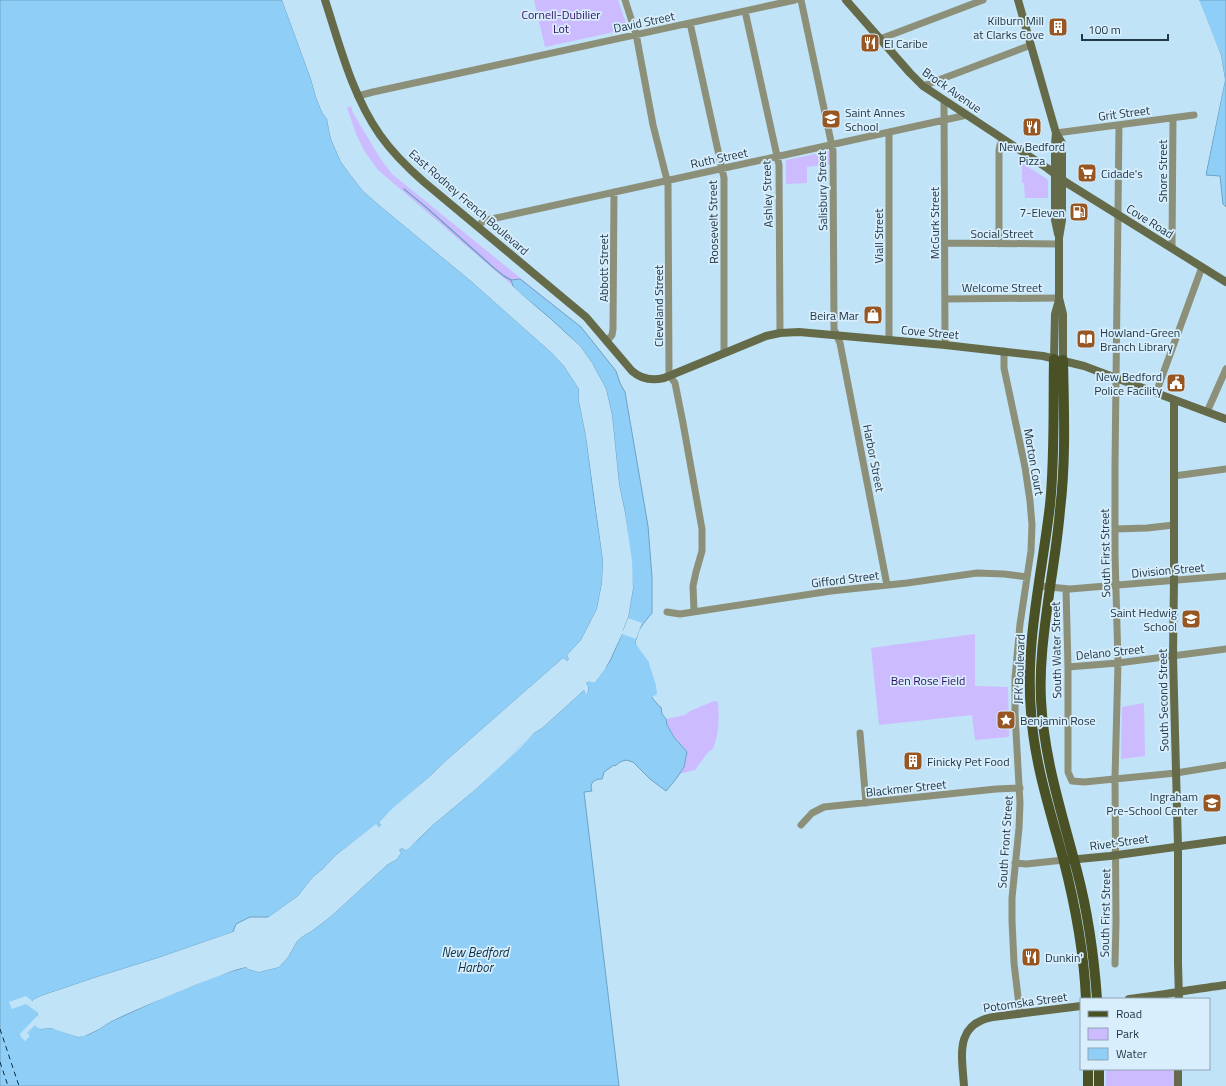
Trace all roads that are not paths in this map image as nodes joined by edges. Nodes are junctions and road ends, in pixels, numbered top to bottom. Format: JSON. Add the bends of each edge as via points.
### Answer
{"nodes":[{"id":1,"x":324,"y":0,"type":"edge"},
{"id":2,"x":626,"y":0,"type":"edge"},
{"id":3,"x":795,"y":0,"type":"edge"},
{"id":4,"x":801,"y":0,"type":"edge"},
{"id":5,"x":846,"y":0,"type":"edge"},
{"id":6,"x":983,"y":0,"type":"edge"},
{"id":7,"x":1018,"y":0,"type":"edge"},
{"id":8,"x":745,"y":11,"type":"junction"},
{"id":9,"x":690,"y":23,"type":"junction"},
{"id":10,"x":636,"y":34,"type":"junction"},
{"id":11,"x":880,"y":39,"type":"junction"},
{"id":12,"x":1030,"y":45,"type":"junction"},
{"id":13,"x":923,"y":86,"type":"junction"},
{"id":14,"x":358,"y":96,"type":"junction"},
{"id":15,"x":944,"y":100,"type":"junction"},
{"id":16,"x":967,"y":115,"type":"junction"},
{"id":17,"x":1194,"y":115,"type":"dead end"},
{"id":18,"x":1173,"y":118,"type":"junction"},
{"id":19,"x":944,"y":120,"type":"junction"},
{"id":20,"x":1119,"y":125,"type":"junction"},
{"id":21,"x":889,"y":132,"type":"junction"},
{"id":22,"x":1056,"y":133,"type":"junction"},
{"id":23,"x":1003,"y":140,"type":"junction"},
{"id":24,"x":832,"y":145,"type":"junction"},
{"id":25,"x":777,"y":157,"type":"junction"},
{"id":26,"x":722,"y":169,"type":"junction"},
{"id":27,"x":1055,"y":174,"type":"junction"},
{"id":28,"x":1062,"y":179,"type":"junction"},
{"id":29,"x":668,"y":181,"type":"junction"},
{"id":30,"x":614,"y":192,"type":"junction"},
{"id":31,"x":1117,"y":214,"type":"junction"},
{"id":32,"x":478,"y":226,"type":"junction"},
{"id":33,"x":1059,"y":241,"type":"junction"},
{"id":34,"x":945,"y":243,"type":"junction"},
{"id":35,"x":999,"y":244,"type":"junction"},
{"id":36,"x":1172,"y":248,"type":"junction"},
{"id":37,"x":1202,"y":267,"type":"junction"},
{"id":38,"x":1226,"y":282,"type":"edge"},
{"id":39,"x":1059,"y":298,"type":"junction"},
{"id":40,"x":945,"y":299,"type":"junction"},
{"id":41,"x":780,"y":333,"type":"junction"},
{"id":42,"x":837,"y":336,"type":"junction"},
{"id":43,"x":890,"y":340,"type":"junction"},
{"id":44,"x":607,"y":341,"type":"junction"},
{"id":45,"x":945,"y":345,"type":"junction"},
{"id":46,"x":1004,"y":351,"type":"junction"},
{"id":47,"x":724,"y":353,"type":"junction"},
{"id":48,"x":1059,"y":360,"type":"junction"},
{"id":49,"x":1226,"y":369,"type":"edge"},
{"id":50,"x":632,"y":371,"type":"joint"},
{"id":51,"x":670,"y":376,"type":"junction"},
{"id":52,"x":1116,"y":378,"type":"junction"},
{"id":53,"x":1156,"y":393,"type":"junction"},
{"id":54,"x":1174,"y":400,"type":"junction"},
{"id":55,"x":1207,"y":412,"type":"junction"},
{"id":56,"x":1226,"y":419,"type":"edge"},
{"id":57,"x":1226,"y":469,"type":"edge"},
{"id":58,"x":1174,"y":476,"type":"junction"},
{"id":59,"x":1174,"y":525,"type":"junction"},
{"id":60,"x":1115,"y":528,"type":"junction"},
{"id":61,"x":1226,"y":576,"type":"edge"},
{"id":62,"x":1027,"y":577,"type":"junction"},
{"id":63,"x":1174,"y":581,"type":"junction"},
{"id":64,"x":887,"y":585,"type":"junction"},
{"id":65,"x":1039,"y":586,"type":"junction"},
{"id":66,"x":1116,"y":586,"type":"junction"},
{"id":67,"x":1050,"y":587,"type":"junction"},
{"id":68,"x":1066,"y":589,"type":"junction"},
{"id":69,"x":667,"y":612,"type":"dead end"},
{"id":70,"x":694,"y":612,"type":"junction"},
{"id":71,"x":1226,"y":649,"type":"edge"},
{"id":72,"x":1173,"y":656,"type":"junction"},
{"id":73,"x":1118,"y":663,"type":"junction"},
{"id":74,"x":1068,"y":668,"type":"junction"},
{"id":75,"x":860,"y":733,"type":"dead end"},
{"id":76,"x":1226,"y":765,"type":"edge"},
{"id":77,"x":1176,"y":773,"type":"junction"},
{"id":78,"x":1115,"y":778,"type":"junction"},
{"id":79,"x":1020,"y":788,"type":"junction"},
{"id":80,"x":866,"y":803,"type":"junction"},
{"id":81,"x":801,"y":825,"type":"dead end"},
{"id":82,"x":1226,"y":840,"type":"edge"},
{"id":83,"x":1178,"y":846,"type":"junction"},
{"id":84,"x":1116,"y":855,"type":"junction"},
{"id":85,"x":1064,"y":860,"type":"junction"},
{"id":86,"x":1074,"y":860,"type":"junction"},
{"id":87,"x":1015,"y":863,"type":"junction"},
{"id":88,"x":1115,"y":964,"type":"dead end"},
{"id":89,"x":1226,"y":985,"type":"edge"},
{"id":90,"x":1179,"y":996,"type":"edge"},
{"id":91,"x":1086,"y":998,"type":"edge"},
{"id":92,"x":1097,"y":998,"type":"edge"},
{"id":93,"x":1146,"y":998,"type":"edge"},
{"id":94,"x":1080,"y":1006,"type":"edge"},
{"id":95,"x":1020,"y":1014,"type":"junction"},
{"id":96,"x":1088,"y":1070,"type":"edge"},
{"id":97,"x":1100,"y":1070,"type":"edge"},
{"id":98,"x":1178,"y":1070,"type":"edge"},
{"id":99,"x":962,"y":1086,"type":"edge"},
{"id":100,"x":1088,"y":1086,"type":"edge"},
{"id":101,"x":1099,"y":1086,"type":"edge"},
{"id":102,"x":1178,"y":1086,"type":"edge"}],
"edges":[{"from":1,"to":14,"type":"main road","name":"East Rodney French Boulevard"},
{"from":2,"to":10,"type":"street","name":"Cleveland Street"},
{"from":3,"to":8,"type":"street","name":"David Street"},
{"from":4,"to":24,"type":"street","name":"Salisbury Street"},
{"from":5,"to":11,"type":"main road","name":"Brock Avenue"},
{"from":6,"to":11,"type":"street"},
{"from":7,"to":12,"type":"main road"},
{"from":8,"to":9,"type":"street","name":"David Street"},
{"from":8,"to":25,"type":"street","name":"Ashley Street"},
{"from":9,"to":10,"type":"street","name":"David Street"},
{"from":9,"to":26,"type":"street","name":"Roosevelt Street"},
{"from":10,"to":14,"type":"street","name":"David Street"},
{"from":10,"to":29,"type":"street","name":"Cleveland Street"},
{"from":11,"to":13,"type":"main road","name":"Brock Avenue"},
{"from":12,"to":13,"type":"street"},
{"from":12,"to":22,"type":"main road"},
{"from":13,"to":15,"type":"main road","name":"Brock Avenue"},
{"from":14,"to":32,"type":"main road","name":"East Rodney French Boulevard","via":[[380,135],[401,160]]},
{"from":15,"to":16,"type":"main road","name":"Brock Avenue"},
{"from":15,"to":19,"type":"street","name":"McGurk Street"},
{"from":16,"to":19,"type":"street","name":"Ruth Street"},
{"from":16,"to":23,"type":"main road","name":"Brock Avenue"},
{"from":17,"to":18,"type":"street","name":"Grit Street"},
{"from":18,"to":20,"type":"street","name":"Grit Street"},
{"from":18,"to":36,"type":"street","name":"Shore Street"},
{"from":19,"to":21,"type":"street","name":"Ruth Street"},
{"from":19,"to":34,"type":"street","name":"McGurk Street"},
{"from":20,"to":22,"type":"street","name":"Grit Street"},
{"from":20,"to":31,"type":"street","name":"South First Street"},
{"from":21,"to":24,"type":"street","name":"Ruth Street"},
{"from":21,"to":43,"type":"street","name":"Viall Street"},
{"from":22,"to":27,"type":"main road"},
{"from":22,"to":28,"type":"main road","via":[[1062,143]]},
{"from":23,"to":27,"type":"main road","name":"Brock Avenue"},
{"from":23,"to":35,"type":"street","via":[[999,150]]},
{"from":24,"to":25,"type":"street","name":"Ruth Street"},
{"from":24,"to":42,"type":"street","name":"Salisbury Street","via":[[834,329]]},
{"from":25,"to":26,"type":"street","name":"Ruth Street"},
{"from":25,"to":41,"type":"street","name":"Ashley Street"},
{"from":26,"to":29,"type":"street","name":"Ruth Street"},
{"from":26,"to":47,"type":"street","name":"Roosevelt Street"},
{"from":27,"to":28,"type":"main road","name":"Brock Avenue"},
{"from":27,"to":33,"type":"main road","via":[[1055,220]]},
{"from":28,"to":31,"type":"main road","name":"Cove Road"},
{"from":28,"to":33,"type":"main road"},
{"from":29,"to":30,"type":"street","name":"Ruth Street"},
{"from":29,"to":51,"type":"street","name":"Cleveland Street"},
{"from":30,"to":32,"type":"street","name":"Ruth Street","via":[[487,220]]},
{"from":30,"to":44,"type":"street","name":"Abbott Street","via":[[613,329]]},
{"from":31,"to":36,"type":"main road","name":"Cove Road"},
{"from":31,"to":52,"type":"street","name":"South First Street"},
{"from":32,"to":44,"type":"main road","name":"East Rodney French Boulevard","via":[[586,317]]},
{"from":33,"to":35,"type":"street","name":"Social Street"},
{"from":33,"to":39,"type":"main road"},
{"from":34,"to":35,"type":"street","name":"Social Street"},
{"from":34,"to":40,"type":"street","name":"McGurk Street"},
{"from":36,"to":37,"type":"main road","name":"Cove Road"},
{"from":37,"to":38,"type":"main road","name":"Cove Road"},
{"from":37,"to":53,"type":"street"},
{"from":39,"to":40,"type":"street","name":"Welcome Street"},
{"from":39,"to":48,"type":"main road","via":[[1055,314]]},
{"from":40,"to":45,"type":"street","name":"McGurk Street"},
{"from":41,"to":42,"type":"main road","name":"Cove Street"},
{"from":41,"to":47,"type":"main road","name":"Cove Street","via":[[762,337]]},
{"from":42,"to":43,"type":"main road","name":"Cove Street"},
{"from":42,"to":64,"type":"street","name":"Harbor Street"},
{"from":43,"to":45,"type":"main road","name":"Cove Street"},
{"from":44,"to":50,"type":"main road","name":"East Rodney French Boulevard"},
{"from":45,"to":46,"type":"main road","name":"Cove Street"},
{"from":46,"to":48,"type":"main road","name":"Cove Street"},
{"from":46,"to":62,"type":"street","name":"Morton Court","via":[[1004,368],[1030,501],[1031,538]]},
{"from":47,"to":51,"type":"main road","name":"Cove Street"},
{"from":48,"to":52,"type":"main road","name":"Cove Street"},
{"from":48,"to":65,"type":"main road","name":"JFK Boulevard","via":[[1052,483]]},
{"from":48,"to":67,"type":"main road","name":"JFK Boulevard","via":[[1063,480]]},
{"from":49,"to":55,"type":"street"},
{"from":50,"to":51,"type":"main road","name":"Cove Street","via":[[648,379]]},
{"from":51,"to":70,"type":"street","name":"Cleveland Street","via":[[675,383],[702,529],[702,551],[693,586]]},
{"from":52,"to":53,"type":"main road","name":"Cove Street"},
{"from":52,"to":60,"type":"street","name":"South First Street"},
{"from":53,"to":54,"type":"main road","name":"Cove Street"},
{"from":54,"to":55,"type":"main road","name":"Cove Street"},
{"from":54,"to":58,"type":"main road","name":"South Second Street"},
{"from":55,"to":56,"type":"main road","name":"Cove Street"},
{"from":57,"to":58,"type":"street"},
{"from":58,"to":59,"type":"main road","name":"South Second Street"},
{"from":59,"to":60,"type":"street"},
{"from":59,"to":63,"type":"main road","name":"South Second Street"},
{"from":60,"to":66,"type":"street","name":"South First Street"},
{"from":61,"to":63,"type":"street","name":"Division Street"},
{"from":62,"to":64,"type":"street","name":"Gifford Street","via":[[977,573]]},
{"from":62,"to":79,"type":"street","name":"South Front Street","via":[[1018,635],[1015,678]]},
{"from":63,"to":66,"type":"street","name":"Division Street"},
{"from":63,"to":72,"type":"main road","name":"South Second Street"},
{"from":64,"to":70,"type":"street","name":"Gifford Street"},
{"from":65,"to":67,"type":"street","name":"Division Street"},
{"from":65,"to":85,"type":"main road","name":"JFK Boulevard","via":[[1030,655],[1031,713],[1041,776]]},
{"from":66,"to":68,"type":"street","name":"Division Street"},
{"from":66,"to":73,"type":"street","name":"South First Street"},
{"from":67,"to":68,"type":"street","name":"Division Street"},
{"from":67,"to":86,"type":"main road","name":"JFK Boulevard","via":[[1041,656],[1042,712],[1050,771]]},
{"from":68,"to":74,"type":"street","name":"South Water Street"},
{"from":69,"to":70,"type":"street","name":"Gifford Street"},
{"from":71,"to":72,"type":"street","name":"Delano Street"},
{"from":72,"to":73,"type":"street","name":"Delano Street"},
{"from":72,"to":77,"type":"main road","name":"South Second Street"},
{"from":73,"to":74,"type":"street","name":"Delano Street"},
{"from":73,"to":78,"type":"street","name":"South First Street"},
{"from":74,"to":78,"type":"street","name":"South Water Street","via":[[1068,772],[1072,781]]},
{"from":75,"to":80,"type":"street"},
{"from":76,"to":77,"type":"street"},
{"from":77,"to":78,"type":"street"},
{"from":77,"to":83,"type":"main road","name":"South Second Street"},
{"from":78,"to":84,"type":"street","name":"South First Street"},
{"from":79,"to":80,"type":"street","name":"Blackmer Street"},
{"from":79,"to":87,"type":"street","name":"South Front Street"},
{"from":80,"to":81,"type":"street","name":"Blackmer Street","via":[[824,807],[812,813]]},
{"from":82,"to":83,"type":"main road","name":"Rivet Street"},
{"from":83,"to":84,"type":"main road","name":"Rivet Street"},
{"from":83,"to":90,"type":"main road","name":"South Second Street"},
{"from":84,"to":86,"type":"main road","name":"Rivet Street"},
{"from":84,"to":88,"type":"street","name":"South First Street"},
{"from":85,"to":86,"type":"main road","name":"Rivet Street"},
{"from":85,"to":87,"type":"street","name":"Rivet Street"},
{"from":85,"to":91,"type":"main road","name":"JFK Boulevard","via":[[1080,942]]},
{"from":86,"to":92,"type":"main road","name":"JFK Boulevard","via":[[1092,949]]},
{"from":87,"to":95,"type":"street","name":"South Front Street","via":[[1012,937]]},
{"from":89,"to":90,"type":"main road"},
{"from":90,"to":93,"type":"main road"},
{"from":94,"to":95,"type":"main road","name":"Potomska Street"},
{"from":95,"to":99,"type":"main road","name":"Potomska Street","via":[[988,1018],[973,1025],[967,1032],[962,1044]]},
{"from":96,"to":100,"type":"main road"},
{"from":97,"to":101,"type":"main road"},
{"from":98,"to":102,"type":"main road"}]}
